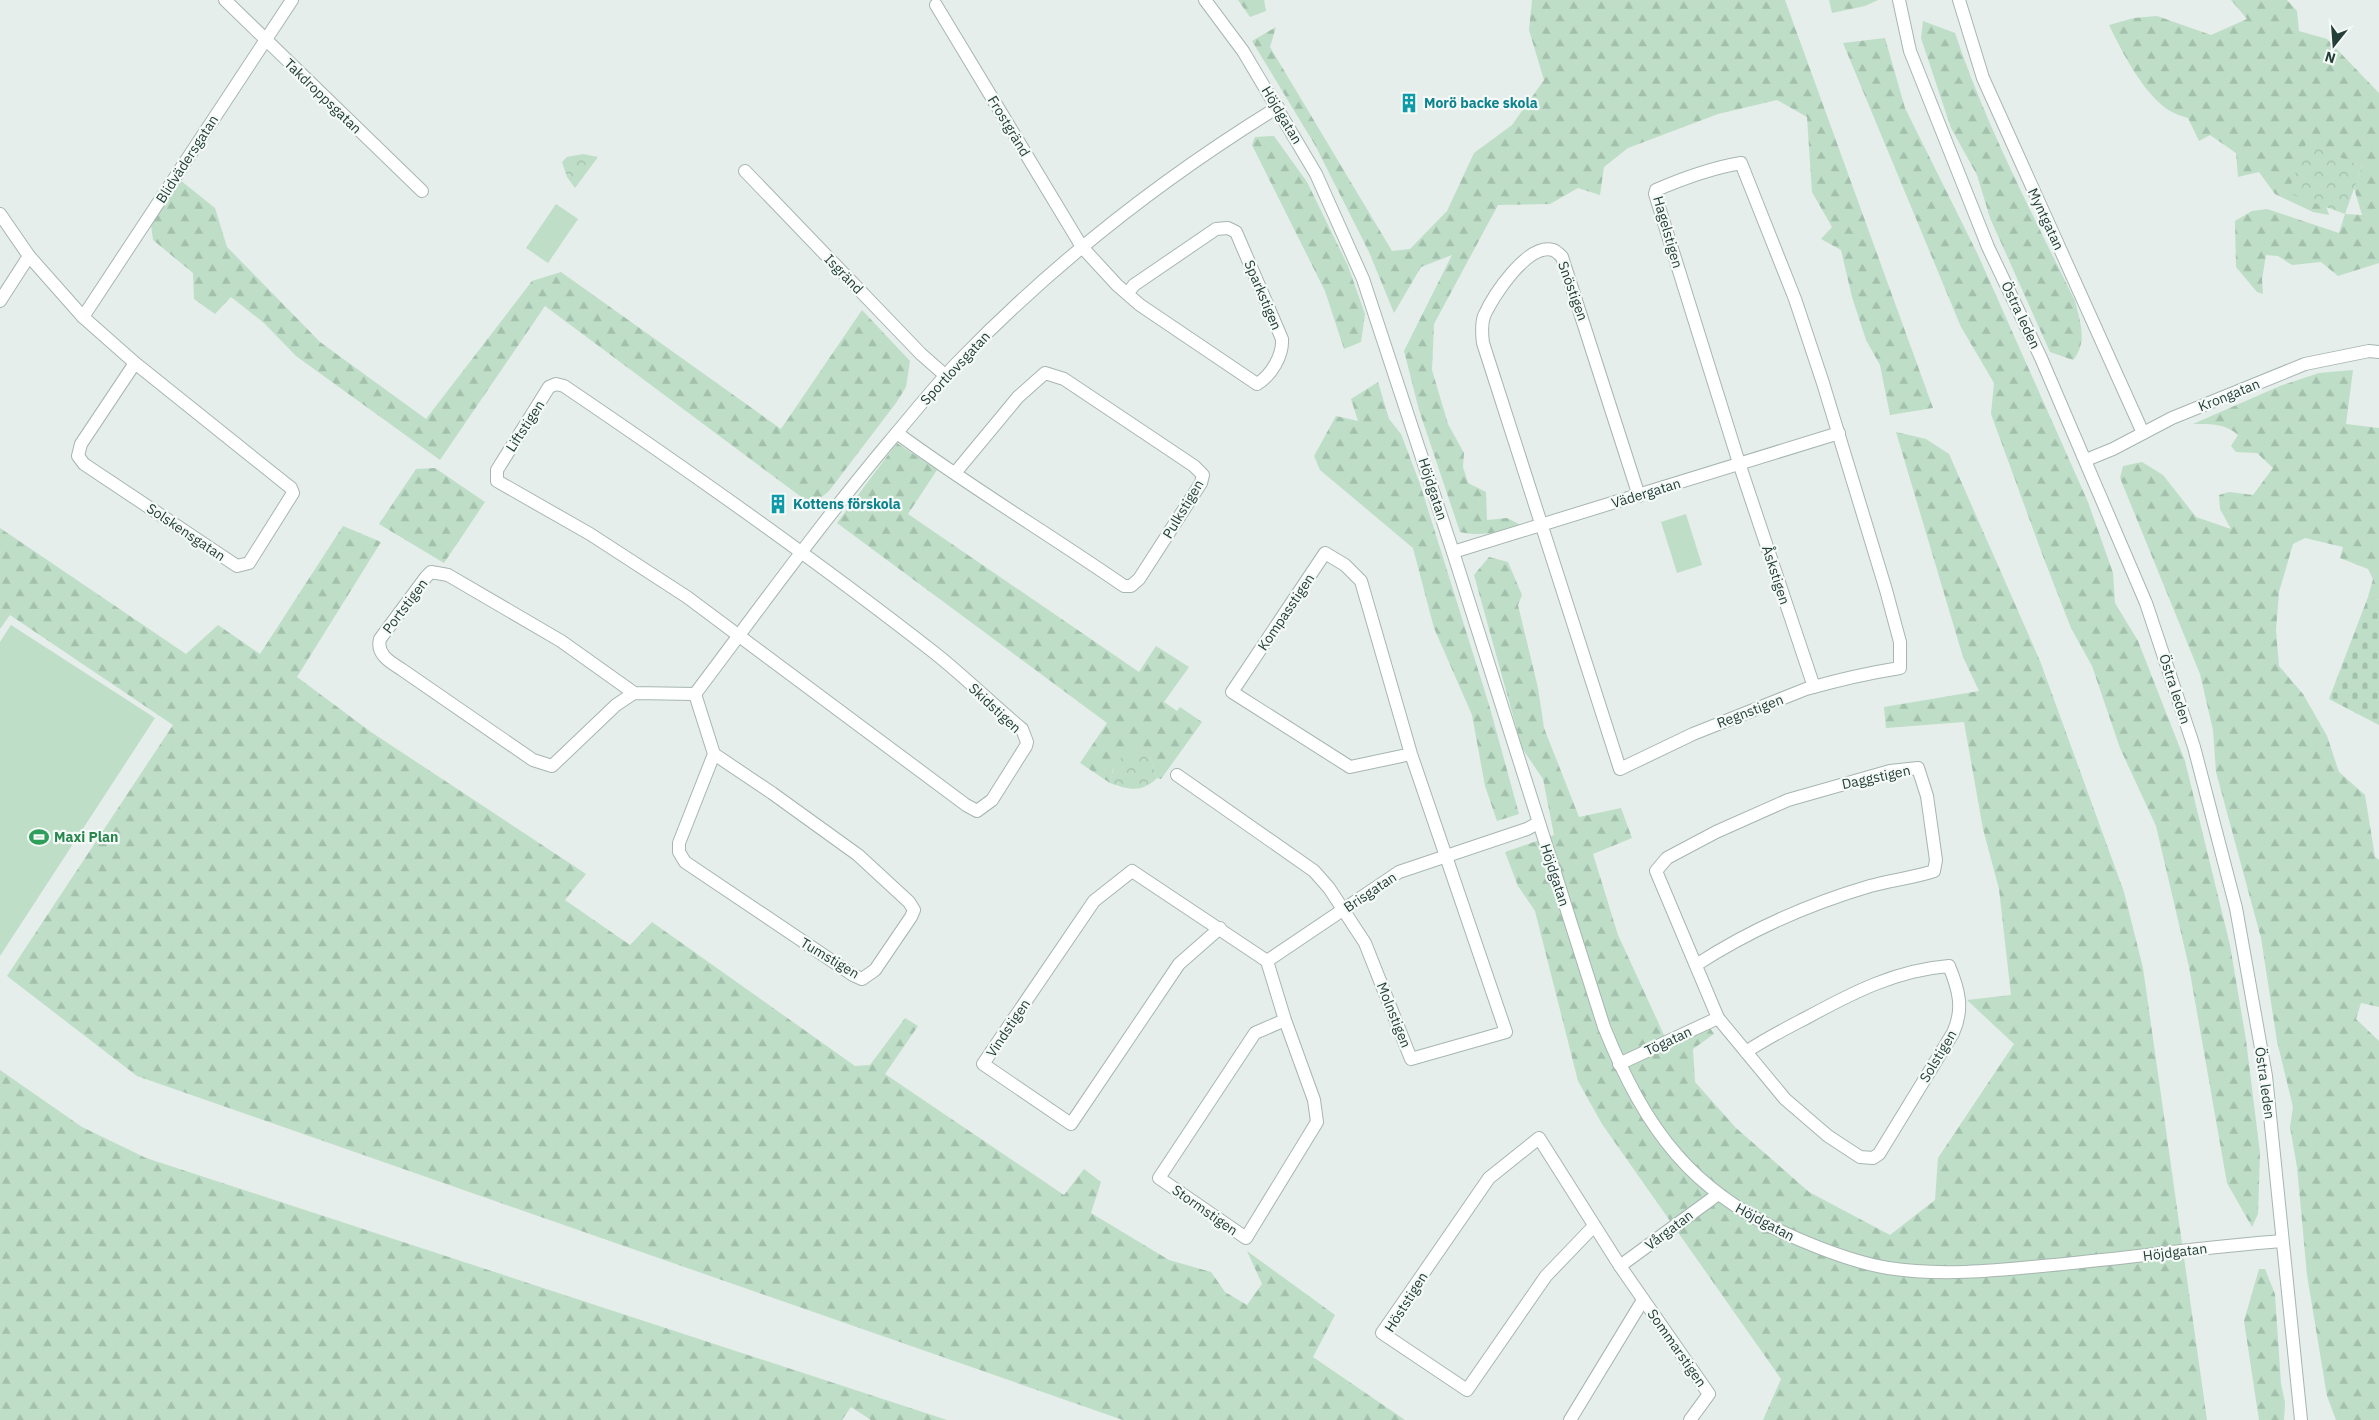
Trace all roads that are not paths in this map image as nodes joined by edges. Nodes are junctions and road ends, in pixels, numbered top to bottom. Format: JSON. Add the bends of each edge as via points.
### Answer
{"nodes":[{"id":1,"x":225,"y":0,"type":"edge"},
{"id":2,"x":292,"y":0,"type":"edge"},
{"id":3,"x":1205,"y":0,"type":"edge"},
{"id":4,"x":1899,"y":0,"type":"edge"},
{"id":5,"x":1959,"y":0,"type":"edge"},
{"id":6,"x":936,"y":5,"type":"dead end"},
{"id":7,"x":265,"y":39,"type":"junction"},
{"id":8,"x":1278,"y":108,"type":"junction"},
{"id":9,"x":745,"y":171,"type":"dead end"},
{"id":10,"x":422,"y":191,"type":"dead end"},
{"id":11,"x":0,"y":214,"type":"edge"},
{"id":12,"x":1082,"y":247,"type":"junction"},
{"id":13,"x":29,"y":256,"type":"junction"},
{"id":14,"x":1127,"y":294,"type":"junction"},
{"id":15,"x":0,"y":301,"type":"edge"},
{"id":16,"x":83,"y":317,"type":"junction"},
{"id":17,"x":2379,"y":352,"type":"edge"},
{"id":18,"x":135,"y":364,"type":"junction"},
{"id":19,"x":946,"y":376,"type":"junction"},
{"id":20,"x":896,"y":433,"type":"junction"},
{"id":21,"x":1839,"y":433,"type":"junction"},
{"id":22,"x":2143,"y":433,"type":"junction"},
{"id":23,"x":2086,"y":460,"type":"junction"},
{"id":24,"x":1739,"y":463,"type":"junction"},
{"id":25,"x":955,"y":474,"type":"junction"},
{"id":26,"x":1639,"y":496,"type":"junction"},
{"id":27,"x":1541,"y":524,"type":"junction"},
{"id":28,"x":801,"y":552,"type":"junction"},
{"id":29,"x":1453,"y":552,"type":"junction"},
{"id":30,"x":738,"y":636,"type":"junction"},
{"id":31,"x":1814,"y":687,"type":"junction"},
{"id":32,"x":634,"y":693,"type":"junction"},
{"id":33,"x":695,"y":694,"type":"junction"},
{"id":34,"x":714,"y":754,"type":"junction"},
{"id":35,"x":1411,"y":754,"type":"junction"},
{"id":36,"x":1177,"y":776,"type":"dead end"},
{"id":37,"x":1538,"y":823,"type":"junction"},
{"id":38,"x":1447,"y":856,"type":"junction"},
{"id":39,"x":1343,"y":910,"type":"junction"},
{"id":40,"x":1220,"y":928,"type":"junction"},
{"id":41,"x":1267,"y":961,"type":"junction"},
{"id":42,"x":1696,"y":965,"type":"junction"},
{"id":43,"x":1718,"y":1018,"type":"junction"},
{"id":44,"x":1285,"y":1020,"type":"junction"},
{"id":45,"x":1746,"y":1052,"type":"junction"},
{"id":46,"x":1619,"y":1064,"type":"junction"},
{"id":47,"x":1717,"y":1194,"type":"junction"},
{"id":48,"x":1594,"y":1226,"type":"junction"},
{"id":49,"x":2282,"y":1241,"type":"junction"},
{"id":50,"x":1620,"y":1266,"type":"junction"},
{"id":51,"x":1643,"y":1300,"type":"junction"},
{"id":52,"x":1570,"y":1420,"type":"edge"},
{"id":53,"x":1690,"y":1420,"type":"edge"},
{"id":54,"x":2301,"y":1420,"type":"edge"}],
"edges":[{"from":1,"to":7,"type":"street","name":"Takdroppsgatan"},
{"from":2,"to":7,"type":"street","name":"Blidvädersgatan"},
{"from":3,"to":8,"type":"street","name":"Höjdgatan","via":[[1243,51]]},
{"from":4,"to":23,"type":"street","name":"Östra leden","via":[[1910,52],[1988,247]]},
{"from":5,"to":22,"type":"street","name":"Myntgatan","via":[[1982,78]]},
{"from":6,"to":12,"type":"street","name":"Frostgränd"},
{"from":7,"to":10,"type":"street","name":"Takdroppsgatan"},
{"from":7,"to":16,"type":"street","name":"Blidvädersgatan"},
{"from":8,"to":12,"type":"street","name":"Sportlovsgatan","via":[[1175,174]]},
{"from":8,"to":29,"type":"street","name":"Höjdgatan","via":[[1316,174],[1363,279]]},
{"from":9,"to":19,"type":"street","name":"Isgränd"},
{"from":11,"to":13,"type":"street","name":"Solskensgatan"},
{"from":12,"to":14,"type":"street","name":"Sparkstigen"},
{"from":12,"to":19,"type":"street","name":"Sportlovsgatan","via":[[1028,294]]},
{"from":13,"to":15,"type":"street"},
{"from":13,"to":16,"type":"street","name":"Solskensgatan"},
{"from":14,"to":14,"type":"street","name":"Sparkstigen","via":[[1258,384],[1266,379],[1283,350],[1282,339],[1236,232],[1228,228],[1216,229],[1134,285]]},
{"from":16,"to":18,"type":"street","name":"Solskensgatan"},
{"from":17,"to":22,"type":"street","name":"Krongatan","via":[[2369,351],[2305,364]]},
{"from":18,"to":18,"type":"street","name":"Solskensgatan","via":[[81,444],[78,456],[84,464],[237,566],[250,563],[294,493]]},
{"from":19,"to":20,"type":"street","name":"Sportlovsgatan"},
{"from":20,"to":25,"type":"street","name":"Pulkstigen"},
{"from":20,"to":28,"type":"street","name":"Sportlovsgatan"},
{"from":21,"to":24,"type":"street","name":"Vädergatan"},
{"from":21,"to":24,"type":"street","name":"Hagelstigen","via":[[1795,299],[1744,169],[1741,163],[1715,168],[1656,190],[1655,194]]},
{"from":21,"to":31,"type":"street","name":"Regnstigen","via":[[1896,624],[1900,668],[1847,677]]},
{"from":22,"to":23,"type":"street","name":"Krongatan"},
{"from":23,"to":49,"type":"street","name":"Östra leden","via":[[2146,603],[2194,747],[2236,908],[2266,1076]]},
{"from":24,"to":26,"type":"street","name":"Vädergatan"},
{"from":24,"to":31,"type":"street","name":"Åskstigen"},
{"from":25,"to":25,"type":"street","name":"Pulkstigen","via":[[1124,586],[1132,586],[1139,579],[1203,475],[1064,379],[1045,373],[1018,397]]},
{"from":26,"to":27,"type":"street","name":"Vädergatan"},
{"from":26,"to":27,"type":"street","name":"Snöstigen","via":[[1566,265],[1554,250],[1544,250],[1530,255],[1508,278],[1484,317],[1482,328],[1483,343]]},
{"from":27,"to":29,"type":"street","name":"Vädergatan"},
{"from":27,"to":31,"type":"street","name":"Regnstigen","via":[[1620,769],[1749,710]]},
{"from":28,"to":30,"type":"street","name":"Sportlovsgatan"},
{"from":28,"to":30,"type":"street","name":"Skidstigen","via":[[938,655],[1022,729],[1026,746],[992,800],[977,811],[966,805]]},
{"from":28,"to":30,"type":"street","name":"Liftstigen","via":[[564,386],[556,384],[549,387],[497,470],[497,481],[590,534],[687,597]]},
{"from":29,"to":37,"type":"street","name":"Höjdgatan"},
{"from":30,"to":33,"type":"street","name":"Sportlovsgatan"},
{"from":32,"to":32,"type":"street","name":"Portstigen","via":[[616,705],[552,766],[533,760],[401,670],[381,652],[378,645],[426,577],[431,572],[438,572],[561,641]]},
{"from":32,"to":33,"type":"street"},
{"from":33,"to":34,"type":"street"},
{"from":34,"to":34,"type":"street","name":"Tumstigen","via":[[679,843],[679,852],[685,862],[853,975],[862,978],[869,975],[911,917],[914,910],[910,902],[858,856]]},
{"from":35,"to":35,"type":"street","name":"Kompasstigen","via":[[1350,767],[1232,692],[1325,553],[1345,565],[1361,581]]},
{"from":35,"to":38,"type":"street","name":"Kompasstigen"},
{"from":36,"to":39,"type":"street","name":"Molnstigen","via":[[1314,871],[1330,888]]},
{"from":37,"to":38,"type":"street","name":"Brisgatan"},
{"from":37,"to":46,"type":"street","name":"Höjdgatan"},
{"from":38,"to":39,"type":"street","name":"Brisgatan","via":[[1399,872]]},
{"from":38,"to":39,"type":"street","name":"Molnstigen","via":[[1506,1032],[1411,1059],[1365,943]]},
{"from":39,"to":41,"type":"street","name":"Brisgatan"},
{"from":40,"to":40,"type":"street","name":"Vindstigen","via":[[1179,964],[1071,1124],[983,1064],[1094,901],[1132,871]]},
{"from":40,"to":41,"type":"street","name":"Vindstigen"},
{"from":41,"to":44,"type":"street","name":"Stormstigen"},
{"from":42,"to":42,"type":"street","name":"Daggstigen","via":[[1656,871],[1667,858],[1788,800],[1890,771],[1918,768],[1927,796],[1936,860],[1934,871],[1829,899],[1725,946]]},
{"from":42,"to":43,"type":"street","name":"Daggstigen"},
{"from":43,"to":45,"type":"street","name":"Solstigen"},
{"from":43,"to":46,"type":"street","name":"Tögatan"},
{"from":44,"to":44,"type":"street","name":"Stormstigen","via":[[1255,1033],[1158,1178],[1246,1238],[1317,1122],[1314,1100]]},
{"from":45,"to":45,"type":"street","name":"Solstigen","via":[[1785,1100],[1807,1119],[1860,1156],[1873,1158],[1879,1154],[1959,1020],[1961,1007],[1954,978],[1949,966],[1917,969],[1887,978],[1844,997]]},
{"from":46,"to":47,"type":"street","name":"Höjdgatan","via":[[1647,1116],[1670,1149]]},
{"from":47,"to":49,"type":"street","name":"Höjdgatan","via":[[1748,1215],[1815,1246],[1888,1268],[1921,1271],[2005,1270]]},
{"from":47,"to":50,"type":"street","name":"Vårgatan"},
{"from":48,"to":48,"type":"street","name":"Höststigen","via":[[1539,1138],[1489,1178],[1382,1333],[1467,1390],[1546,1276]]},
{"from":48,"to":50,"type":"street","name":"Höststigen"},
{"from":49,"to":54,"type":"street","name":"Östra leden"},
{"from":50,"to":51,"type":"street","name":"Sommarstigen"},
{"from":51,"to":52,"type":"street","name":"Sommarstigen"},
{"from":51,"to":53,"type":"street","name":"Sommarstigen","via":[[1709,1394]]}]}
